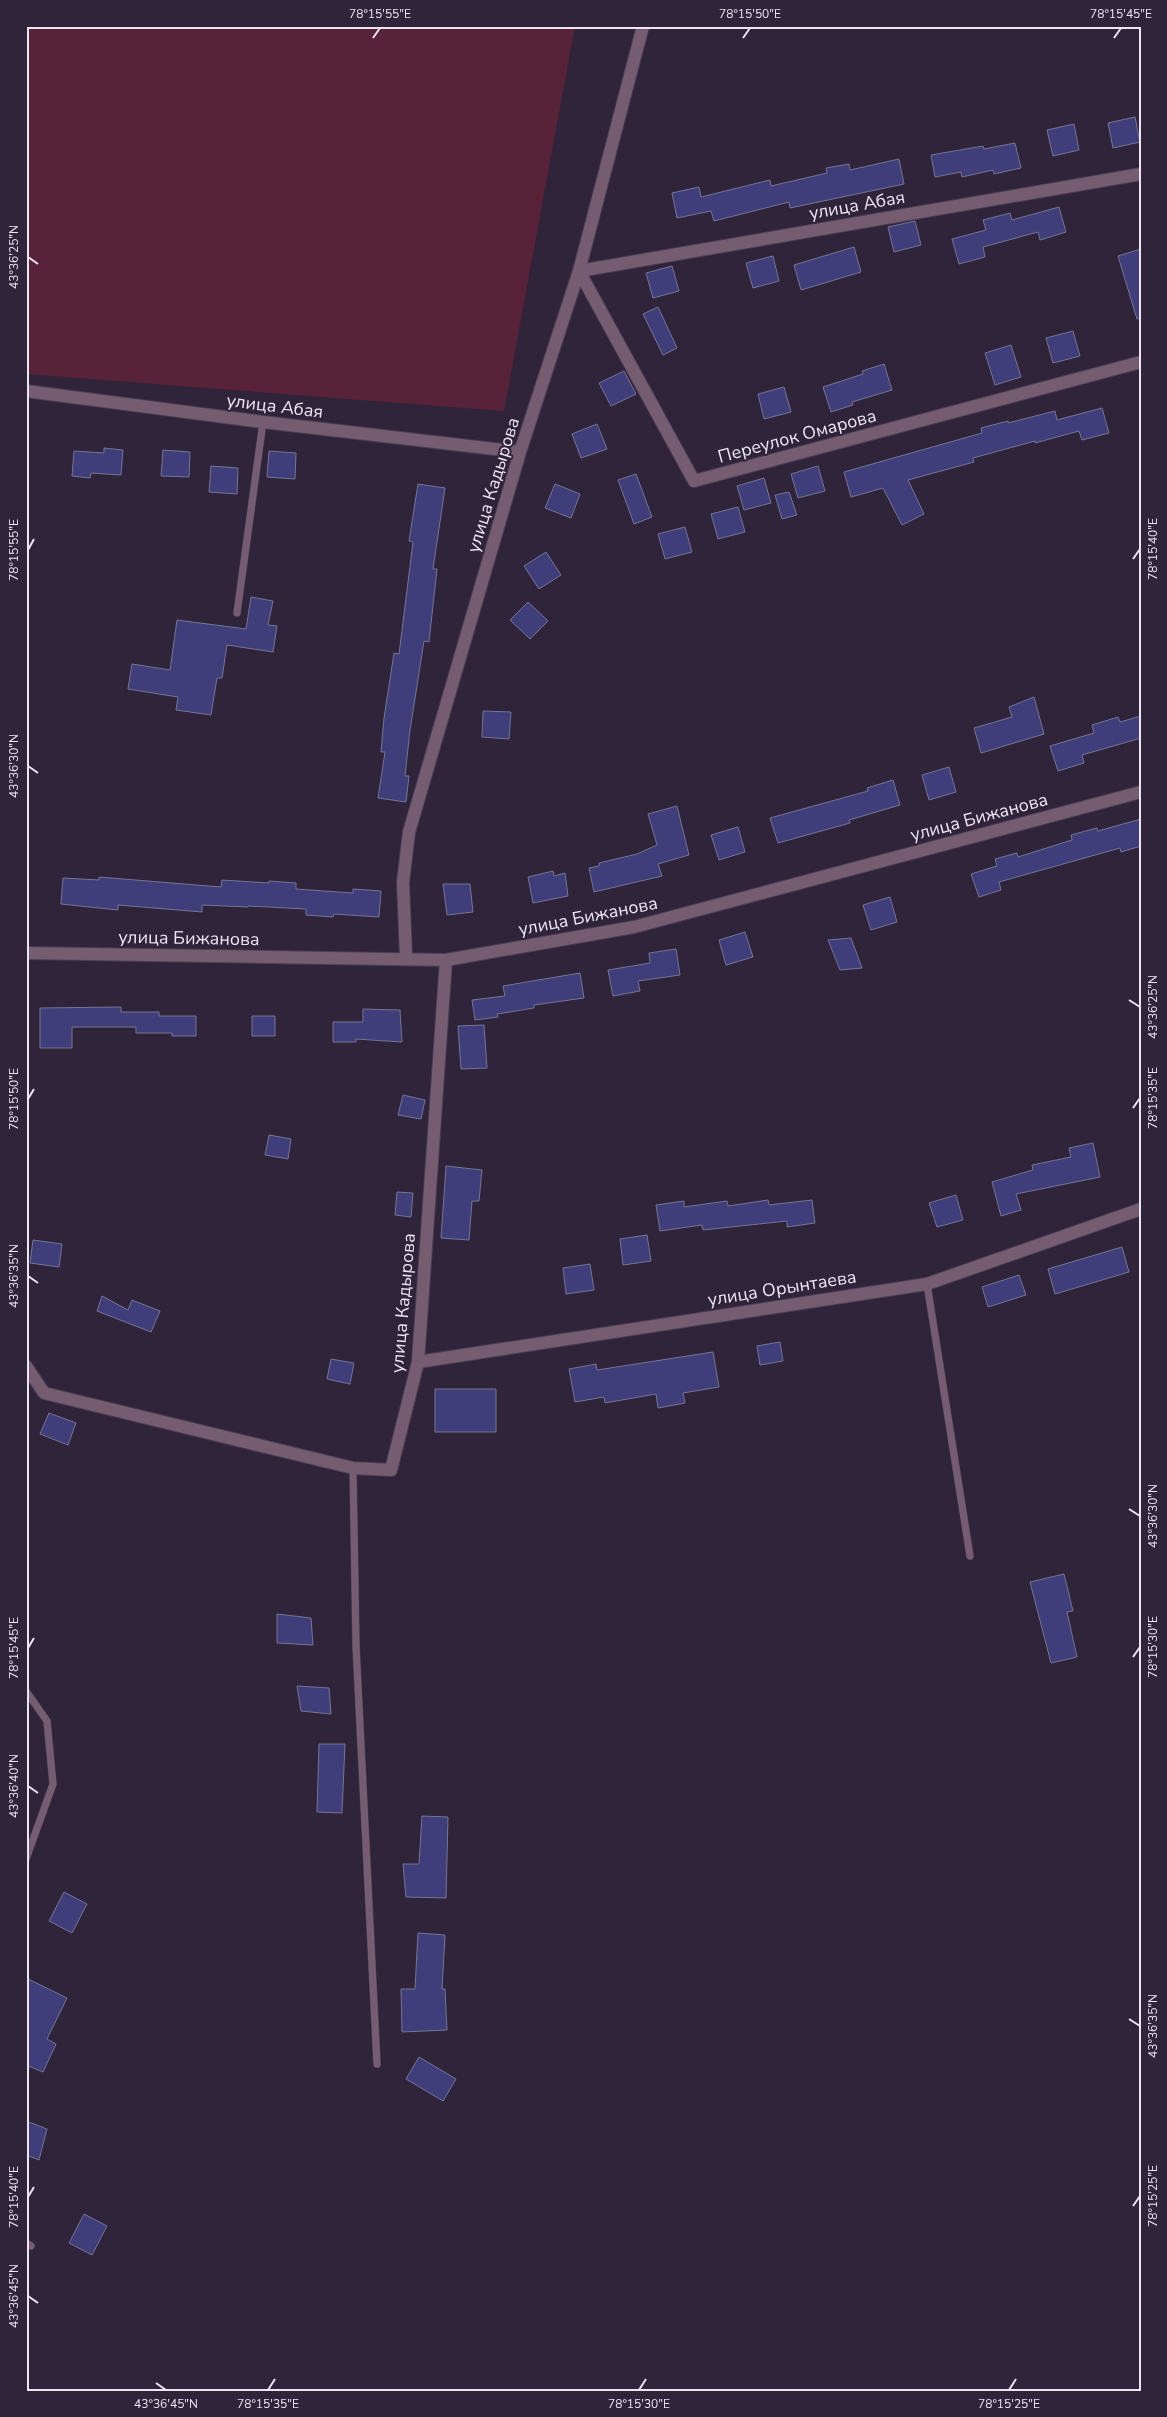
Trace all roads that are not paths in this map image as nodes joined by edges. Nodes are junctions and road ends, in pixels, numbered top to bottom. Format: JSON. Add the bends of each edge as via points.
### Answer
{"nodes":[{"id":1,"x":643,"y":26,"type":"edge"},
{"id":2,"x":1141,"y":174,"type":"edge"},
{"id":3,"x":579,"y":271,"type":"junction"},
{"id":4,"x":1141,"y":362,"type":"edge"},
{"id":5,"x":26,"y":391,"type":"edge"},
{"id":6,"x":263,"y":422,"type":"junction"},
{"id":7,"x":520,"y":452,"type":"junction"},
{"id":8,"x":237,"y":613,"type":"dead end"},
{"id":9,"x":1141,"y":792,"type":"edge"},
{"id":10,"x":26,"y":953,"type":"edge"},
{"id":11,"x":406,"y":958,"type":"junction"},
{"id":12,"x":446,"y":960,"type":"junction"},
{"id":13,"x":1141,"y":1209,"type":"edge"},
{"id":14,"x":926,"y":1284,"type":"junction"},
{"id":15,"x":418,"y":1362,"type":"junction"},
{"id":16,"x":26,"y":1366,"type":"edge"},
{"id":17,"x":353,"y":1468,"type":"junction"},
{"id":18,"x":970,"y":1556,"type":"dead end"},
{"id":19,"x":26,"y":1692,"type":"edge"},
{"id":20,"x":26,"y":1859,"type":"edge"},
{"id":21,"x":377,"y":2064,"type":"dead end"}],
"edges":[{"from":1,"to":3,"type":"street","name":"улица Кадырова"},
{"from":2,"to":3,"type":"street","name":"улица Абая"},
{"from":3,"to":4,"type":"street","name":"Переулок Омарова","via":[[694,481]]},
{"from":3,"to":7,"type":"street","name":"улица Кадырова"},
{"from":5,"to":6,"type":"street","name":"улица Абая"},
{"from":6,"to":7,"type":"street","name":"улица Абая"},
{"from":6,"to":8,"type":"lane"},
{"from":7,"to":11,"type":"street","name":"улица Кадырова","via":[[410,832],[403,882]]},
{"from":9,"to":12,"type":"street","name":"улица Бижанова","via":[[634,927]]},
{"from":10,"to":11,"type":"street","name":"улица Бижанова"},
{"from":11,"to":12,"type":"street","name":"улица Бижанова"},
{"from":12,"to":15,"type":"street","name":"улица Кадырова"},
{"from":13,"to":14,"type":"street","name":"улица Орынтаева"},
{"from":14,"to":15,"type":"street","name":"улица Орынтаева"},
{"from":14,"to":18,"type":"lane"},
{"from":15,"to":17,"type":"street","name":"улица Кадырова","via":[[392,1470]]},
{"from":16,"to":17,"type":"street","name":"улица Кадырова","via":[[44,1393]]},
{"from":17,"to":21,"type":"lane","via":[[356,1646]]},
{"from":19,"to":20,"type":"lane","via":[[47,1721],[53,1784]]}]}
